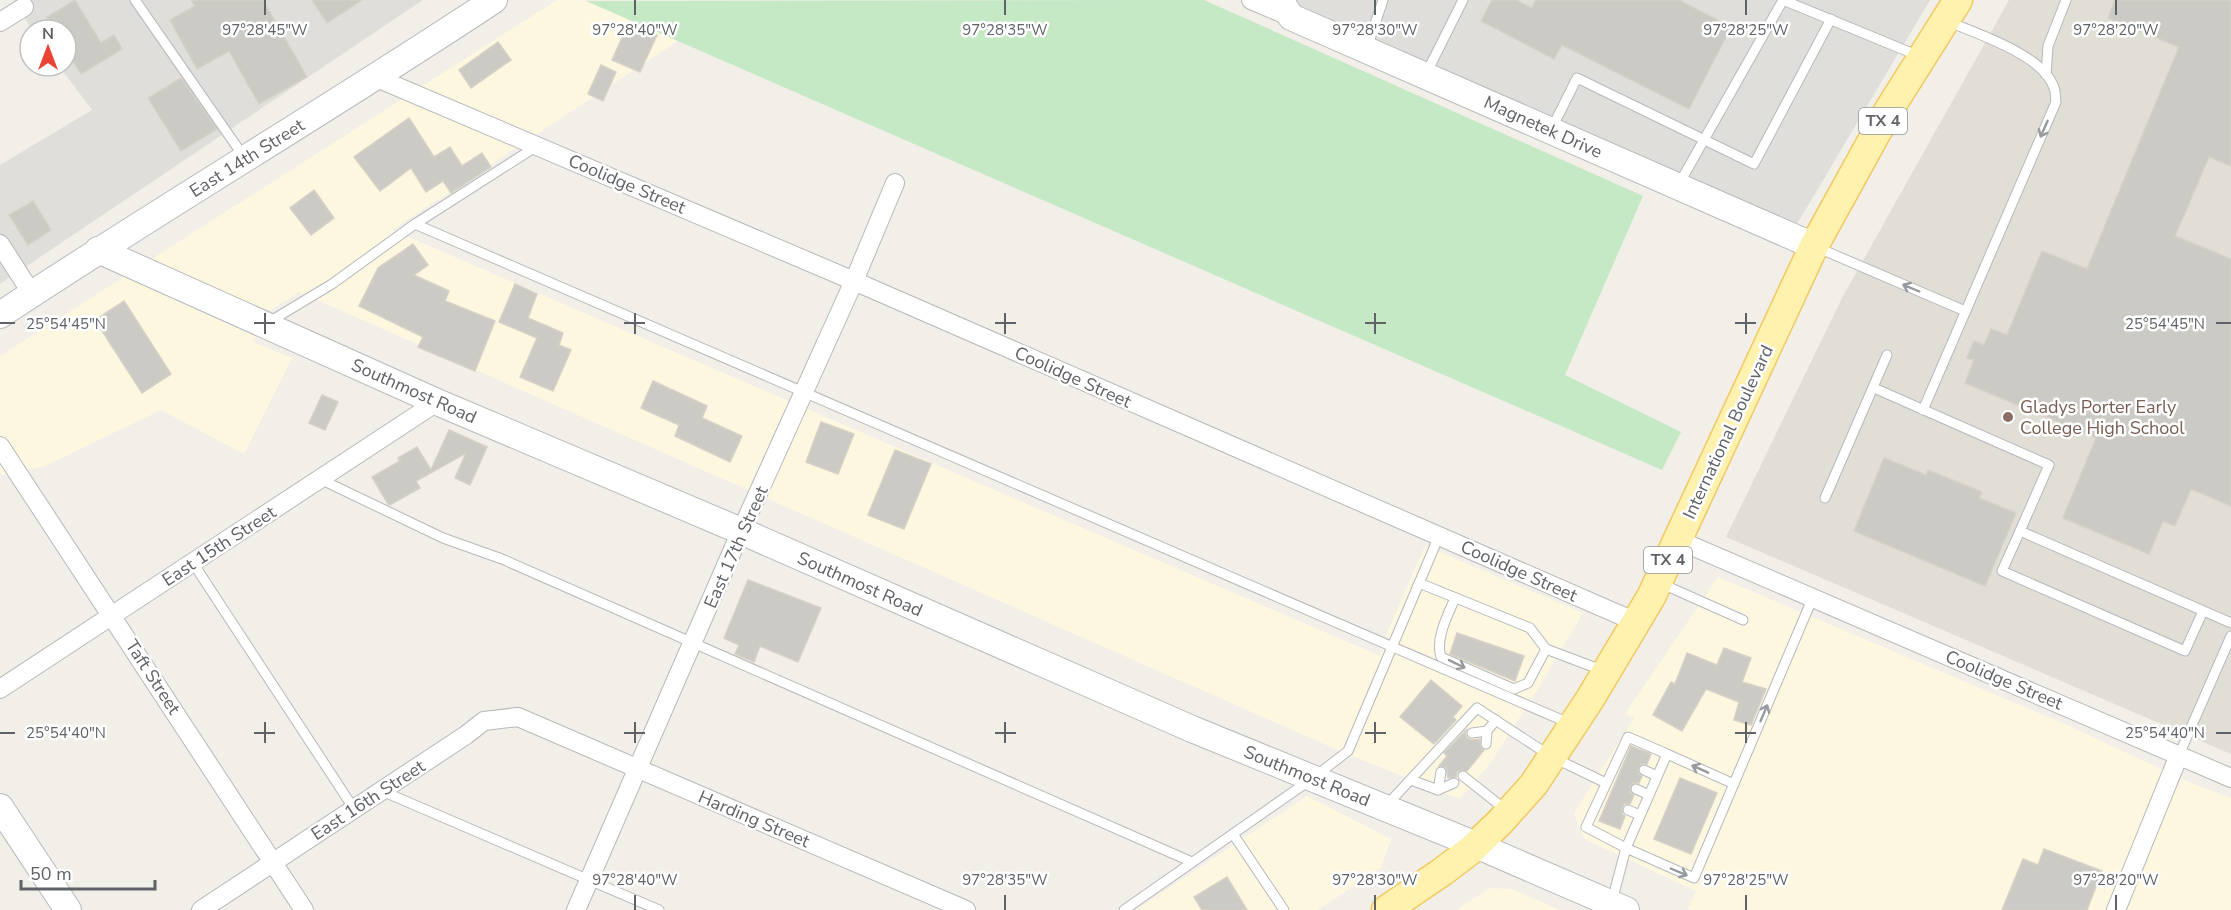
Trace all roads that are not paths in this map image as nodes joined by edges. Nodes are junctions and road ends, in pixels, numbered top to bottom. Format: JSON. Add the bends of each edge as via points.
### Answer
{"nodes":[{"id":1,"x":135,"y":0,"type":"edge"},
{"id":2,"x":494,"y":0,"type":"edge"},
{"id":3,"x":1251,"y":0,"type":"edge"},
{"id":4,"x":1383,"y":0,"type":"edge"},
{"id":5,"x":1463,"y":0,"type":"edge"},
{"id":6,"x":1782,"y":0,"type":"edge"},
{"id":7,"x":2066,"y":0,"type":"edge"},
{"id":8,"x":29,"y":4,"type":"edge"},
{"id":9,"x":1286,"y":9,"type":"edge"},
{"id":10,"x":1951,"y":10,"type":"edge"},
{"id":11,"x":1832,"y":19,"type":"junction"},
{"id":12,"x":0,"y":22,"type":"edge"},
{"id":13,"x":1366,"y":50,"type":"junction"},
{"id":14,"x":1922,"y":57,"type":"junction"},
{"id":15,"x":2046,"y":75,"type":"junction"},
{"id":16,"x":1425,"y":76,"type":"junction"},
{"id":17,"x":377,"y":78,"type":"junction"},
{"id":18,"x":1551,"y":131,"type":"junction"},
{"id":19,"x":1706,"y":140,"type":"junction"},
{"id":20,"x":537,"y":146,"type":"junction"},
{"id":21,"x":245,"y":159,"type":"junction"},
{"id":22,"x":895,"y":183,"type":"dead end"},
{"id":23,"x":1678,"y":186,"type":"junction"},
{"id":24,"x":415,"y":224,"type":"junction"},
{"id":25,"x":0,"y":244,"type":"edge"},
{"id":26,"x":1814,"y":246,"type":"junction"},
{"id":27,"x":98,"y":250,"type":"junction"},
{"id":28,"x":854,"y":281,"type":"junction"},
{"id":29,"x":32,"y":294,"type":"junction"},
{"id":30,"x":1965,"y":311,"type":"junction"},
{"id":31,"x":0,"y":315,"type":"edge"},
{"id":32,"x":264,"y":325,"type":"junction"},
{"id":33,"x":1887,"y":356,"type":"dead end"},
{"id":34,"x":1874,"y":388,"type":"junction"},
{"id":35,"x":805,"y":393,"type":"junction"},
{"id":36,"x":437,"y":402,"type":"junction"},
{"id":37,"x":1923,"y":410,"type":"junction"},
{"id":38,"x":0,"y":446,"type":"edge"},
{"id":39,"x":320,"y":479,"type":"junction"},
{"id":40,"x":1825,"y":498,"type":"dead end"},
{"id":41,"x":741,"y":531,"type":"junction"},
{"id":42,"x":2020,"y":531,"type":"junction"},
{"id":43,"x":1438,"y":536,"type":"junction"},
{"id":44,"x":1678,"y":540,"type":"junction"},
{"id":45,"x":193,"y":563,"type":"junction"},
{"id":46,"x":1658,"y":582,"type":"junction"},
{"id":47,"x":1419,"y":583,"type":"junction"},
{"id":48,"x":1813,"y":597,"type":"junction"},
{"id":49,"x":1455,"y":598,"type":"junction"},
{"id":50,"x":2202,"y":611,"type":"junction"},
{"id":51,"x":112,"y":615,"type":"junction"},
{"id":52,"x":1743,"y":620,"type":"dead end"},
{"id":53,"x":1636,"y":622,"type":"junction"},
{"id":54,"x":2231,"y":623,"type":"edge"},
{"id":55,"x":2231,"y":636,"type":"edge"},
{"id":56,"x":693,"y":644,"type":"junction"},
{"id":57,"x":1392,"y":647,"type":"junction"},
{"id":58,"x":1546,"y":649,"type":"junction"},
{"id":59,"x":1606,"y":672,"type":"junction"},
{"id":60,"x":0,"y":689,"type":"edge"},
{"id":61,"x":1512,"y":693,"type":"junction"},
{"id":62,"x":1496,"y":720,"type":"junction"},
{"id":63,"x":1573,"y":724,"type":"junction"},
{"id":64,"x":541,"y":728,"type":"joint"},
{"id":65,"x":1487,"y":731,"type":"junction"},
{"id":66,"x":1472,"y":733,"type":"dead end"},
{"id":67,"x":1486,"y":744,"type":"dead end"},
{"id":68,"x":1667,"y":754,"type":"junction"},
{"id":69,"x":2178,"y":755,"type":"junction"},
{"id":70,"x":1552,"y":757,"type":"junction"},
{"id":71,"x":638,"y":769,"type":"junction"},
{"id":72,"x":1644,"y":770,"type":"dead end"},
{"id":73,"x":1441,"y":772,"type":"dead end"},
{"id":74,"x":1463,"y":776,"type":"dead end"},
{"id":75,"x":1657,"y":776,"type":"junction"},
{"id":76,"x":2231,"y":777,"type":"edge"},
{"id":77,"x":1313,"y":778,"type":"junction"},
{"id":78,"x":1411,"y":780,"type":"junction"},
{"id":79,"x":1610,"y":780,"type":"junction"},
{"id":80,"x":1454,"y":783,"type":"dead end"},
{"id":81,"x":1734,"y":784,"type":"junction"},
{"id":82,"x":1636,"y":789,"type":"dead end"},
{"id":83,"x":382,"y":790,"type":"junction"},
{"id":84,"x":1438,"y":790,"type":"junction"},
{"id":85,"x":1649,"y":795,"type":"junction"},
{"id":86,"x":0,"y":807,"type":"edge"},
{"id":87,"x":1384,"y":807,"type":"junction"},
{"id":88,"x":354,"y":809,"type":"junction"},
{"id":89,"x":1628,"y":810,"type":"dead end"},
{"id":90,"x":1509,"y":812,"type":"junction"},
{"id":91,"x":1640,"y":815,"type":"junction"},
{"id":92,"x":1233,"y":834,"type":"junction"},
{"id":93,"x":1476,"y":845,"type":"junction"},
{"id":94,"x":1626,"y":848,"type":"junction"},
{"id":95,"x":273,"y":862,"type":"junction"},
{"id":96,"x":1192,"y":862,"type":"junction"},
{"id":97,"x":590,"y":880,"type":"junction"},
{"id":98,"x":1619,"y":907,"type":"edge"},
{"id":99,"x":68,"y":910,"type":"edge"},
{"id":100,"x":201,"y":910,"type":"edge"},
{"id":101,"x":304,"y":910,"type":"edge"},
{"id":102,"x":576,"y":910,"type":"edge"},
{"id":103,"x":659,"y":910,"type":"edge"},
{"id":104,"x":966,"y":910,"type":"edge"},
{"id":105,"x":1124,"y":910,"type":"edge"},
{"id":106,"x":1284,"y":910,"type":"edge"},
{"id":107,"x":1386,"y":910,"type":"edge"},
{"id":108,"x":2116,"y":910,"type":"edge"}],
"edges":[{"from":1,"to":21,"type":"lane"},
{"from":2,"to":17,"type":"street","name":"East 14th Street"},
{"from":3,"to":9,"type":"street"},
{"from":4,"to":13,"type":"lane"},
{"from":5,"to":16,"type":"lane"},
{"from":6,"to":11,"type":"lane"},
{"from":6,"to":19,"type":"lane"},
{"from":7,"to":15,"type":"lane","via":[[2048,46]]},
{"from":8,"to":12,"type":"street"},
{"from":9,"to":13,"type":"street","name":"Magnetek Drive"},
{"from":10,"to":14,"type":"main road","name":"International Boulevard","number":"TX 4"},
{"from":10,"to":15,"type":"lane","via":[[2022,54]]},
{"from":11,"to":14,"type":"lane"},
{"from":11,"to":19,"type":"lane","via":[[1754,165]]},
{"from":13,"to":16,"type":"street","name":"Magnetek Drive"},
{"from":14,"to":26,"type":"main road","name":"International Boulevard","number":"TX 4"},
{"from":15,"to":30,"type":"lane","one_way":true,"via":[[2054,87],[2056,102]]},
{"from":16,"to":18,"type":"street","name":"Magnetek Drive"},
{"from":17,"to":20,"type":"street","name":"Coolidge Street"},
{"from":17,"to":21,"type":"street","name":"East 14th Street"},
{"from":18,"to":19,"type":"lane","via":[[1577,78]]},
{"from":18,"to":23,"type":"street","name":"Magnetek Drive"},
{"from":19,"to":23,"type":"lane"},
{"from":20,"to":24,"type":"lane"},
{"from":20,"to":28,"type":"street","name":"Coolidge Street"},
{"from":21,"to":27,"type":"street","name":"East 14th Street"},
{"from":22,"to":28,"type":"street","name":"East 17th Street"},
{"from":23,"to":26,"type":"street","name":"Magnetek Drive"},
{"from":24,"to":32,"type":"lane","via":[[332,284]]},
{"from":24,"to":35,"type":"lane"},
{"from":25,"to":29,"type":"street"},
{"from":30,"to":26,"type":"lane","one_way":true},
{"from":26,"to":44,"type":"main road","name":"International Boulevard","number":"TX 4"},
{"from":27,"to":29,"type":"street","name":"East 14th Street"},
{"from":27,"to":32,"type":"street","name":"Southmost Road"},
{"from":28,"to":35,"type":"street","name":"East 17th Street"},
{"from":28,"to":43,"type":"street","name":"Coolidge Street"},
{"from":29,"to":31,"type":"street","name":"East 14th Street"},
{"from":30,"to":37,"type":"lane"},
{"from":32,"to":36,"type":"street","name":"Southmost Road"},
{"from":33,"to":34,"type":"lane"},
{"from":34,"to":37,"type":"lane"},
{"from":34,"to":40,"type":"lane"},
{"from":35,"to":41,"type":"street","name":"East 17th Street"},
{"from":35,"to":57,"type":"lane"},
{"from":36,"to":39,"type":"street","name":"East 15th Street"},
{"from":36,"to":41,"type":"street","name":"Southmost Road"},
{"from":37,"to":42,"type":"lane","via":[[2049,465]]},
{"from":38,"to":51,"type":"street","name":"Taft Street"},
{"from":39,"to":45,"type":"street","name":"East 15th Street"},
{"from":39,"to":56,"type":"lane","via":[[443,538]]},
{"from":41,"to":56,"type":"street","name":"East 17th Street"},
{"from":41,"to":77,"type":"street","name":"Southmost Road"},
{"from":42,"to":50,"type":"lane"},
{"from":42,"to":50,"type":"lane","via":[[2002,571],[2152,637],[2185,651]]},
{"from":43,"to":47,"type":"lane"},
{"from":43,"to":53,"type":"street","name":"Coolidge Street"},
{"from":44,"to":46,"type":"main road","name":"International Boulevard","number":"TX 4"},
{"from":44,"to":48,"type":"street","name":"Coolidge Street"},
{"from":45,"to":51,"type":"street","name":"East 15th Street"},
{"from":45,"to":88,"type":"lane"},
{"from":46,"to":52,"type":"lane"},
{"from":46,"to":53,"type":"main road","name":"International Boulevard","number":"TX 4"},
{"from":47,"to":49,"type":"lane"},
{"from":47,"to":57,"type":"lane"},
{"from":48,"to":69,"type":"street","name":"Coolidge Street"},
{"from":81,"to":48,"type":"lane","one_way":true},
{"from":49,"to":58,"type":"lane","via":[[1530,628]]},
{"from":49,"to":61,"type":"lane","one_way":true,"via":[[1439,641],[1442,657]]},
{"from":50,"to":54,"type":"lane"},
{"from":51,"to":60,"type":"street","name":"East 15th Street"},
{"from":51,"to":95,"type":"street","name":"Taft Street"},
{"from":53,"to":59,"type":"main road","name":"International Boulevard","number":"TX 4"},
{"from":55,"to":69,"type":"lane"},
{"from":56,"to":71,"type":"street","name":"East 17th Street"},
{"from":56,"to":96,"type":"lane"},
{"from":57,"to":61,"type":"lane"},
{"from":57,"to":77,"type":"lane","via":[[1348,751]]},
{"from":58,"to":59,"type":"lane"},
{"from":58,"to":61,"type":"lane","via":[[1528,683]]},
{"from":59,"to":63,"type":"main road","name":"International Boulevard","number":"TX 4"},
{"from":61,"to":63,"type":"lane"},
{"from":62,"to":65,"type":"lane"},
{"from":62,"to":70,"type":"lane"},
{"from":62,"to":78,"type":"lane","via":[[1478,708]]},
{"from":63,"to":70,"type":"main road","name":"International Boulevard","number":"TX 4"},
{"from":64,"to":71,"type":"street","name":"Harding Street"},
{"from":64,"to":83,"type":"street","name":"East 16th Street","via":[[518,717],[484,721]]},
{"from":65,"to":66,"type":"lane"},
{"from":65,"to":67,"type":"lane"},
{"from":68,"to":75,"type":"lane"},
{"from":68,"to":79,"type":"lane","via":[[1628,737]]},
{"from":81,"to":68,"type":"lane","one_way":true},
{"from":69,"to":76,"type":"street","name":"Coolidge Street"},
{"from":69,"to":108,"type":"street"},
{"from":70,"to":79,"type":"lane"},
{"from":70,"to":90,"type":"main road","name":"International Boulevard","number":"TX 4"},
{"from":71,"to":97,"type":"street","name":"East 17th Street"},
{"from":71,"to":104,"type":"street","name":"Harding Street"},
{"from":72,"to":75,"type":"lane"},
{"from":73,"to":84,"type":"lane"},
{"from":74,"to":90,"type":"lane"},
{"from":75,"to":85,"type":"lane"},
{"from":77,"to":87,"type":"street","name":"Southmost Road"},
{"from":77,"to":92,"type":"lane"},
{"from":78,"to":84,"type":"lane"},
{"from":78,"to":87,"type":"lane"},
{"from":79,"to":94,"type":"lane","via":[[1586,827]]},
{"from":80,"to":84,"type":"lane"},
{"from":94,"to":81,"type":"lane","one_way":true,"via":[[1694,878]]},
{"from":82,"to":85,"type":"lane"},
{"from":83,"to":88,"type":"street","name":"East 16th Street"},
{"from":83,"to":97,"type":"lane"},
{"from":85,"to":91,"type":"lane"},
{"from":86,"to":99,"type":"street"},
{"from":87,"to":93,"type":"street","name":"Southmost Road"},
{"from":88,"to":95,"type":"street","name":"East 16th Street"},
{"from":89,"to":91,"type":"lane"},
{"from":90,"to":93,"type":"main road","name":"International Boulevard","number":"TX 4"},
{"from":91,"to":94,"type":"lane"},
{"from":92,"to":96,"type":"lane"},
{"from":92,"to":106,"type":"lane"},
{"from":93,"to":98,"type":"street","name":"Southmost Road"},
{"from":93,"to":107,"type":"main road","name":"International Boulevard","number":"TX 4"},
{"from":94,"to":98,"type":"lane"},
{"from":95,"to":100,"type":"street","name":"East 16th Street"},
{"from":95,"to":101,"type":"street","name":"Taft Street"},
{"from":96,"to":105,"type":"lane"},
{"from":97,"to":102,"type":"street","name":"East 17th Street"},
{"from":97,"to":103,"type":"lane"}]}
